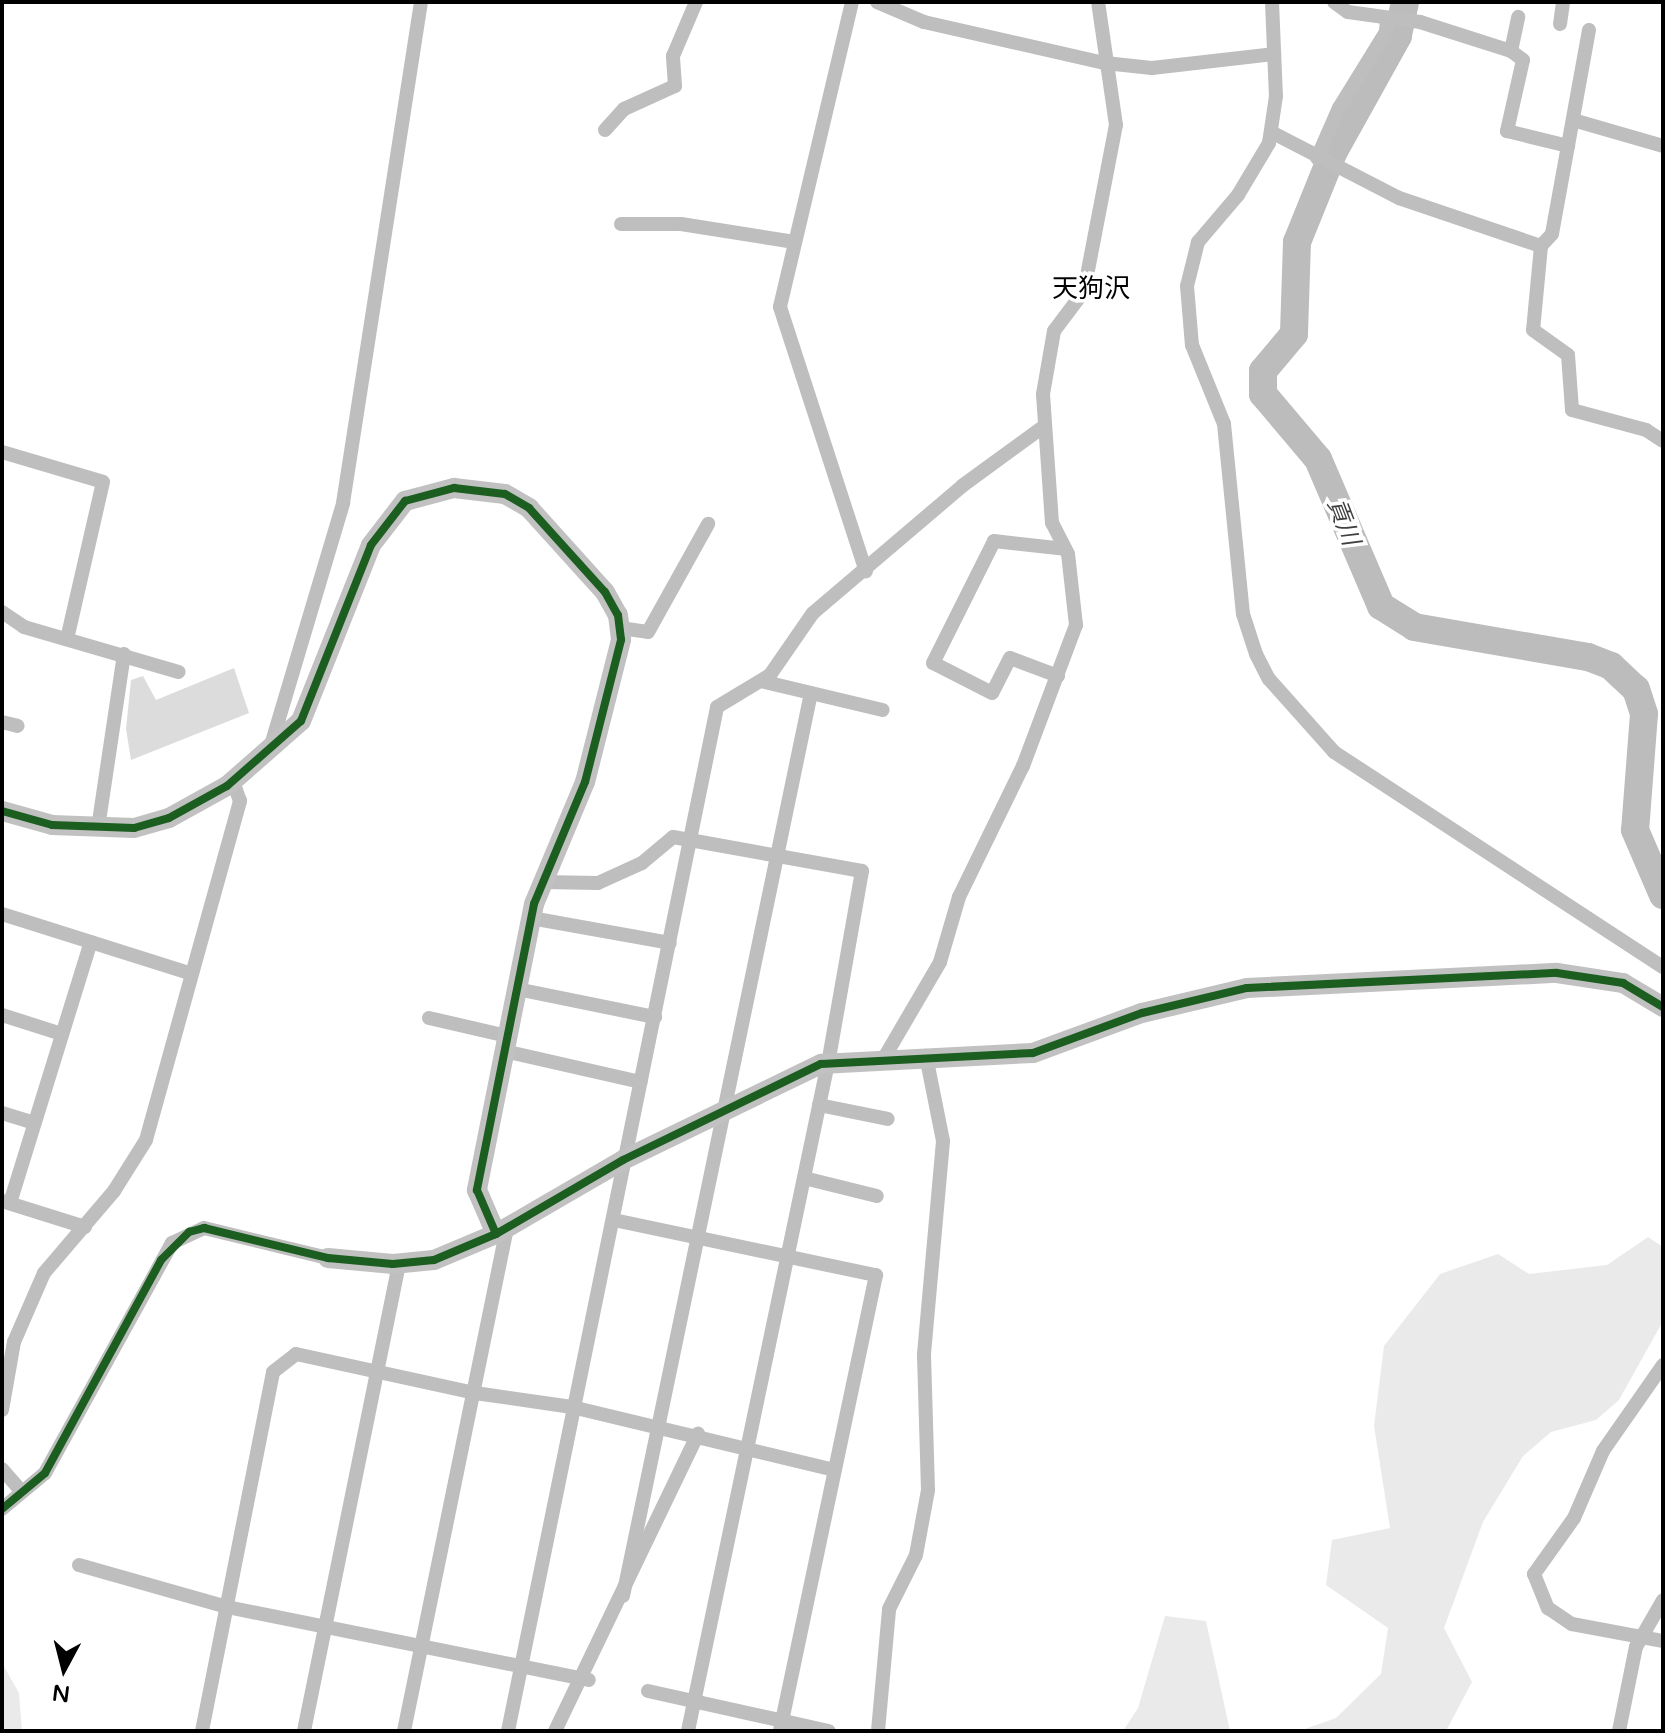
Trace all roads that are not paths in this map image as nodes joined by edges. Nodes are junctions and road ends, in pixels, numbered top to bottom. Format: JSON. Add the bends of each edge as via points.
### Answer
{"nodes":[{"id":1,"x":421,"y":2,"type":"edge"},
{"id":2,"x":696,"y":2,"type":"edge"},
{"id":3,"x":852,"y":2,"type":"edge"},
{"id":4,"x":877,"y":2,"type":"edge"},
{"id":5,"x":1098,"y":2,"type":"edge"},
{"id":6,"x":1272,"y":2,"type":"edge"},
{"id":7,"x":1334,"y":2,"type":"edge"},
{"id":8,"x":1563,"y":2,"type":"edge"},
{"id":9,"x":1518,"y":17,"type":"dead end"},
{"id":10,"x":1389,"y":19,"type":"junction"},
{"id":11,"x":1560,"y":24,"type":"dead end"},
{"id":12,"x":1589,"y":30,"type":"dead end"},
{"id":13,"x":1511,"y":51,"type":"junction"},
{"id":14,"x":1274,"y":54,"type":"junction"},
{"id":15,"x":1105,"y":63,"type":"junction"},
{"id":16,"x":1573,"y":120,"type":"junction"},
{"id":17,"x":605,"y":130,"type":"dead end"},
{"id":18,"x":1271,"y":132,"type":"junction"},
{"id":19,"x":1568,"y":146,"type":"junction"},
{"id":20,"x":1663,"y":146,"type":"edge"},
{"id":21,"x":1318,"y":159,"type":"junction"},
{"id":22,"x":621,"y":224,"type":"dead end"},
{"id":23,"x":795,"y":242,"type":"junction"},
{"id":24,"x":1541,"y":246,"type":"junction"},
{"id":25,"x":1043,"y":427,"type":"junction"},
{"id":26,"x":1663,"y":441,"type":"edge"},
{"id":27,"x":2,"y":452,"type":"edge"},
{"id":28,"x":708,"y":524,"type":"dead end"},
{"id":29,"x":1065,"y":549,"type":"junction"},
{"id":30,"x":866,"y":571,"type":"junction"},
{"id":31,"x":2,"y":612,"type":"edge"},
{"id":32,"x":620,"y":628,"type":"junction"},
{"id":33,"x":67,"y":639,"type":"junction"},
{"id":34,"x":124,"y":654,"type":"junction"},
{"id":35,"x":179,"y":672,"type":"dead end"},
{"id":36,"x":1058,"y":676,"type":"junction"},
{"id":37,"x":761,"y":681,"type":"junction"},
{"id":38,"x":811,"y":693,"type":"junction"},
{"id":39,"x":883,"y":710,"type":"dead end"},
{"id":40,"x":2,"y":722,"type":"edge"},
{"id":41,"x":18,"y":726,"type":"dead end"},
{"id":42,"x":268,"y":755,"type":"junction"},
{"id":43,"x":233,"y":782,"type":"junction"},
{"id":44,"x":2,"y":811,"type":"edge"},
{"id":45,"x":98,"y":828,"type":"junction"},
{"id":46,"x":691,"y":840,"type":"junction"},
{"id":47,"x":779,"y":856,"type":"junction"},
{"id":48,"x":542,"y":882,"type":"junction"},
{"id":49,"x":2,"y":914,"type":"edge"},
{"id":50,"x":531,"y":918,"type":"junction"},
{"id":51,"x":91,"y":942,"type":"junction"},
{"id":52,"x":670,"y":943,"type":"junction"},
{"id":53,"x":1663,"y":967,"type":"edge"},
{"id":54,"x":192,"y":974,"type":"junction"},
{"id":55,"x":517,"y":989,"type":"junction"},
{"id":56,"x":1663,"y":1007,"type":"edge"},
{"id":57,"x":2,"y":1015,"type":"edge"},
{"id":58,"x":655,"y":1017,"type":"junction"},
{"id":59,"x":429,"y":1018,"type":"dead end"},
{"id":60,"x":62,"y":1034,"type":"junction"},
{"id":61,"x":505,"y":1044,"type":"junction"},
{"id":62,"x":926,"y":1056,"type":"junction"},
{"id":63,"x":884,"y":1058,"type":"junction"},
{"id":64,"x":828,"y":1063,"type":"junction"},
{"id":65,"x":641,"y":1082,"type":"junction"},
{"id":66,"x":819,"y":1105,"type":"junction"},
{"id":67,"x":726,"y":1110,"type":"junction"},
{"id":68,"x":2,"y":1113,"type":"edge"},
{"id":69,"x":888,"y":1119,"type":"dead end"},
{"id":70,"x":35,"y":1123,"type":"junction"},
{"id":71,"x":623,"y":1160,"type":"junction"},
{"id":72,"x":804,"y":1178,"type":"junction"},
{"id":73,"x":877,"y":1196,"type":"dead end"},
{"id":74,"x":6,"y":1202,"type":"edge"},
{"id":75,"x":614,"y":1220,"type":"junction"},
{"id":76,"x":85,"y":1227,"type":"junction"},
{"id":77,"x":501,"y":1231,"type":"junction"},
{"id":78,"x":700,"y":1236,"type":"junction"},
{"id":79,"x":788,"y":1254,"type":"junction"},
{"id":80,"x":328,"y":1258,"type":"joint"},
{"id":81,"x":399,"y":1264,"type":"junction"},
{"id":82,"x":1663,"y":1365,"type":"edge"},
{"id":83,"x":377,"y":1372,"type":"junction"},
{"id":84,"x":475,"y":1393,"type":"junction"},
{"id":85,"x":572,"y":1407,"type":"junction"},
{"id":86,"x":2,"y":1410,"type":"edge"},
{"id":87,"x":658,"y":1430,"type":"junction"},
{"id":88,"x":698,"y":1434,"type":"junction"},
{"id":89,"x":747,"y":1448,"type":"junction"},
{"id":90,"x":2,"y":1469,"type":"edge"},
{"id":91,"x":835,"y":1470,"type":"junction"},
{"id":92,"x":20,"y":1490,"type":"junction"},
{"id":93,"x":2,"y":1509,"type":"edge"},
{"id":94,"x":79,"y":1565,"type":"dead end"},
{"id":95,"x":623,"y":1596,"type":"junction"},
{"id":96,"x":1663,"y":1600,"type":"edge"},
{"id":97,"x":227,"y":1607,"type":"junction"},
{"id":98,"x":326,"y":1627,"type":"junction"},
{"id":99,"x":1641,"y":1636,"type":"junction"},
{"id":100,"x":1663,"y":1641,"type":"edge"},
{"id":101,"x":421,"y":1647,"type":"junction"},
{"id":102,"x":520,"y":1668,"type":"junction"},
{"id":103,"x":585,"y":1679,"type":"junction"},
{"id":104,"x":648,"y":1691,"type":"dead end"},
{"id":105,"x":694,"y":1701,"type":"junction"},
{"id":106,"x":781,"y":1726,"type":"edge"},
{"id":107,"x":202,"y":1731,"type":"edge"},
{"id":108,"x":304,"y":1731,"type":"edge"},
{"id":109,"x":404,"y":1731,"type":"edge"},
{"id":110,"x":508,"y":1731,"type":"edge"},
{"id":111,"x":555,"y":1731,"type":"edge"},
{"id":112,"x":688,"y":1731,"type":"edge"},
{"id":113,"x":829,"y":1731,"type":"edge"},
{"id":114,"x":878,"y":1731,"type":"edge"},
{"id":115,"x":1619,"y":1731,"type":"edge"}],
"edges":[{"from":1,"to":42,"type":"street","via":[[343,503]]},
{"from":2,"to":17,"type":"street","via":[[673,56],[675,86],[624,109]]},
{"from":3,"to":23,"type":"street"},
{"from":4,"to":15,"type":"street","via":[[924,22]]},
{"from":5,"to":15,"type":"street"},
{"from":6,"to":14,"type":"street"},
{"from":7,"to":10,"type":"street","via":[[1348,12]]},
{"from":8,"to":11,"type":"street"},
{"from":9,"to":13,"type":"street"},
{"from":10,"to":13,"type":"street","via":[[1420,22]]},
{"from":10,"to":21,"type":"street","via":[[1339,108]]},
{"from":12,"to":16,"type":"street"},
{"from":13,"to":19,"type":"street","via":[[1523,60],[1507,131]]},
{"from":14,"to":15,"type":"street","via":[[1152,68]]},
{"from":14,"to":18,"type":"street"},
{"from":15,"to":25,"type":"street","via":[[1116,125],[1084,291],[1054,331],[1047,355]]},
{"from":16,"to":19,"type":"street"},
{"from":16,"to":20,"type":"street"},
{"from":18,"to":21,"type":"street"},
{"from":18,"to":53,"type":"street","via":[[1254,172],[1198,242],[1187,286],[1192,345],[1224,424],[1243,614],[1256,654],[1269,679],[1334,752]]},
{"from":19,"to":24,"type":"street","via":[[1552,234]]},
{"from":21,"to":24,"type":"street"},
{"from":22,"to":23,"type":"street","via":[[681,224]]},
{"from":23,"to":30,"type":"street","via":[[780,307]]},
{"from":24,"to":26,"type":"street","via":[[1533,330],[1568,355],[1572,410],[1646,430]]},
{"from":25,"to":29,"type":"street","via":[[1052,523]]},
{"from":25,"to":30,"type":"street","via":[[962,486]]},
{"from":27,"to":33,"type":"street","via":[[103,482]]},
{"from":28,"to":32,"type":"street","via":[[648,632]]},
{"from":29,"to":36,"type":"street","via":[[1076,625]]},
{"from":29,"to":36,"type":"street","via":[[994,541],[933,663],[992,693],[1010,658]]},
{"from":30,"to":37,"type":"street","via":[[813,613]]},
{"from":31,"to":33,"type":"street","via":[[24,627]]},
{"from":32,"to":42,"type":"street","via":[[605,592],[529,508],[505,494],[430,491],[385,520],[312,704]]},
{"from":32,"to":48,"type":"street","via":[[585,782]]},
{"from":33,"to":34,"type":"street"},
{"from":34,"to":35,"type":"street"},
{"from":34,"to":45,"type":"street"},
{"from":36,"to":63,"type":"street","via":[[959,897],[940,962]]},
{"from":37,"to":38,"type":"street"},
{"from":37,"to":46,"type":"street","via":[[717,707]]},
{"from":38,"to":39,"type":"street"},
{"from":38,"to":47,"type":"street"},
{"from":40,"to":41,"type":"street"},
{"from":42,"to":43,"type":"street"},
{"from":43,"to":45,"type":"street","via":[[169,818],[134,828]]},
{"from":43,"to":54,"type":"street","via":[[240,801]]},
{"from":44,"to":45,"type":"street","via":[[52,825]]},
{"from":46,"to":47,"type":"street"},
{"from":46,"to":48,"type":"street","via":[[673,837],[642,863],[598,883]]},
{"from":46,"to":52,"type":"street"},
{"from":47,"to":64,"type":"street","via":[[862,871]]},
{"from":47,"to":67,"type":"street"},
{"from":48,"to":50,"type":"street"},
{"from":49,"to":51,"type":"street"},
{"from":50,"to":52,"type":"street"},
{"from":50,"to":55,"type":"street"},
{"from":51,"to":54,"type":"street"},
{"from":51,"to":60,"type":"street"},
{"from":52,"to":58,"type":"street"},
{"from":54,"to":76,"type":"street","via":[[146,1140]]},
{"from":55,"to":58,"type":"street"},
{"from":55,"to":61,"type":"street"},
{"from":56,"to":62,"type":"street","via":[[1623,983],[1557,973],[1247,988],[1142,1013],[1033,1053]]},
{"from":57,"to":60,"type":"street"},
{"from":58,"to":65,"type":"street"},
{"from":59,"to":61,"type":"street"},
{"from":60,"to":70,"type":"street"},
{"from":61,"to":65,"type":"street"},
{"from":61,"to":77,"type":"street","via":[[477,1190]]},
{"from":62,"to":63,"type":"street"},
{"from":62,"to":114,"type":"street","via":[[943,1141],[924,1354],[928,1490],[916,1555],[889,1609]]},
{"from":63,"to":64,"type":"street"},
{"from":64,"to":66,"type":"street"},
{"from":64,"to":67,"type":"street"},
{"from":65,"to":71,"type":"street"},
{"from":66,"to":69,"type":"street"},
{"from":66,"to":72,"type":"street"},
{"from":67,"to":71,"type":"street"},
{"from":67,"to":78,"type":"street"},
{"from":68,"to":70,"type":"street"},
{"from":70,"to":74,"type":"street"},
{"from":71,"to":75,"type":"street"},
{"from":71,"to":77,"type":"street"},
{"from":72,"to":73,"type":"street"},
{"from":72,"to":79,"type":"street"},
{"from":74,"to":76,"type":"street"},
{"from":75,"to":78,"type":"street"},
{"from":75,"to":85,"type":"street"},
{"from":76,"to":86,"type":"street","via":[[44,1273],[33,1295],[14,1342]]},
{"from":77,"to":81,"type":"street","via":[[434,1260]]},
{"from":77,"to":84,"type":"street"},
{"from":78,"to":79,"type":"street"},
{"from":78,"to":87,"type":"street"},
{"from":79,"to":89,"type":"street"},
{"from":79,"to":91,"type":"street","via":[[876,1275]]},
{"from":80,"to":81,"type":"street"},
{"from":80,"to":92,"type":"street","via":[[204,1228],[172,1243],[45,1473]]},
{"from":81,"to":83,"type":"street"},
{"from":82,"to":99,"type":"street","via":[[1603,1451],[1574,1518],[1534,1574],[1548,1608],[1572,1624]]},
{"from":83,"to":84,"type":"street"},
{"from":83,"to":97,"type":"street","via":[[296,1354],[273,1372]]},
{"from":83,"to":98,"type":"street"},
{"from":84,"to":85,"type":"street"},
{"from":84,"to":101,"type":"street"},
{"from":85,"to":87,"type":"street"},
{"from":85,"to":102,"type":"street"},
{"from":87,"to":88,"type":"street"},
{"from":87,"to":95,"type":"street"},
{"from":88,"to":89,"type":"street"},
{"from":88,"to":95,"type":"street"},
{"from":89,"to":91,"type":"street"},
{"from":89,"to":105,"type":"street"},
{"from":90,"to":92,"type":"street"},
{"from":91,"to":106,"type":"street"},
{"from":92,"to":93,"type":"street"},
{"from":94,"to":97,"type":"street"},
{"from":95,"to":103,"type":"street"},
{"from":96,"to":99,"type":"street"},
{"from":97,"to":98,"type":"street"},
{"from":97,"to":107,"type":"street"},
{"from":98,"to":101,"type":"street"},
{"from":98,"to":108,"type":"street"},
{"from":99,"to":100,"type":"street"},
{"from":99,"to":115,"type":"street"},
{"from":101,"to":102,"type":"street"},
{"from":101,"to":109,"type":"street"},
{"from":102,"to":103,"type":"street"},
{"from":102,"to":110,"type":"street"},
{"from":103,"to":111,"type":"street"},
{"from":104,"to":105,"type":"street"},
{"from":105,"to":106,"type":"street"},
{"from":105,"to":112,"type":"street"},
{"from":106,"to":113,"type":"street"}]}
